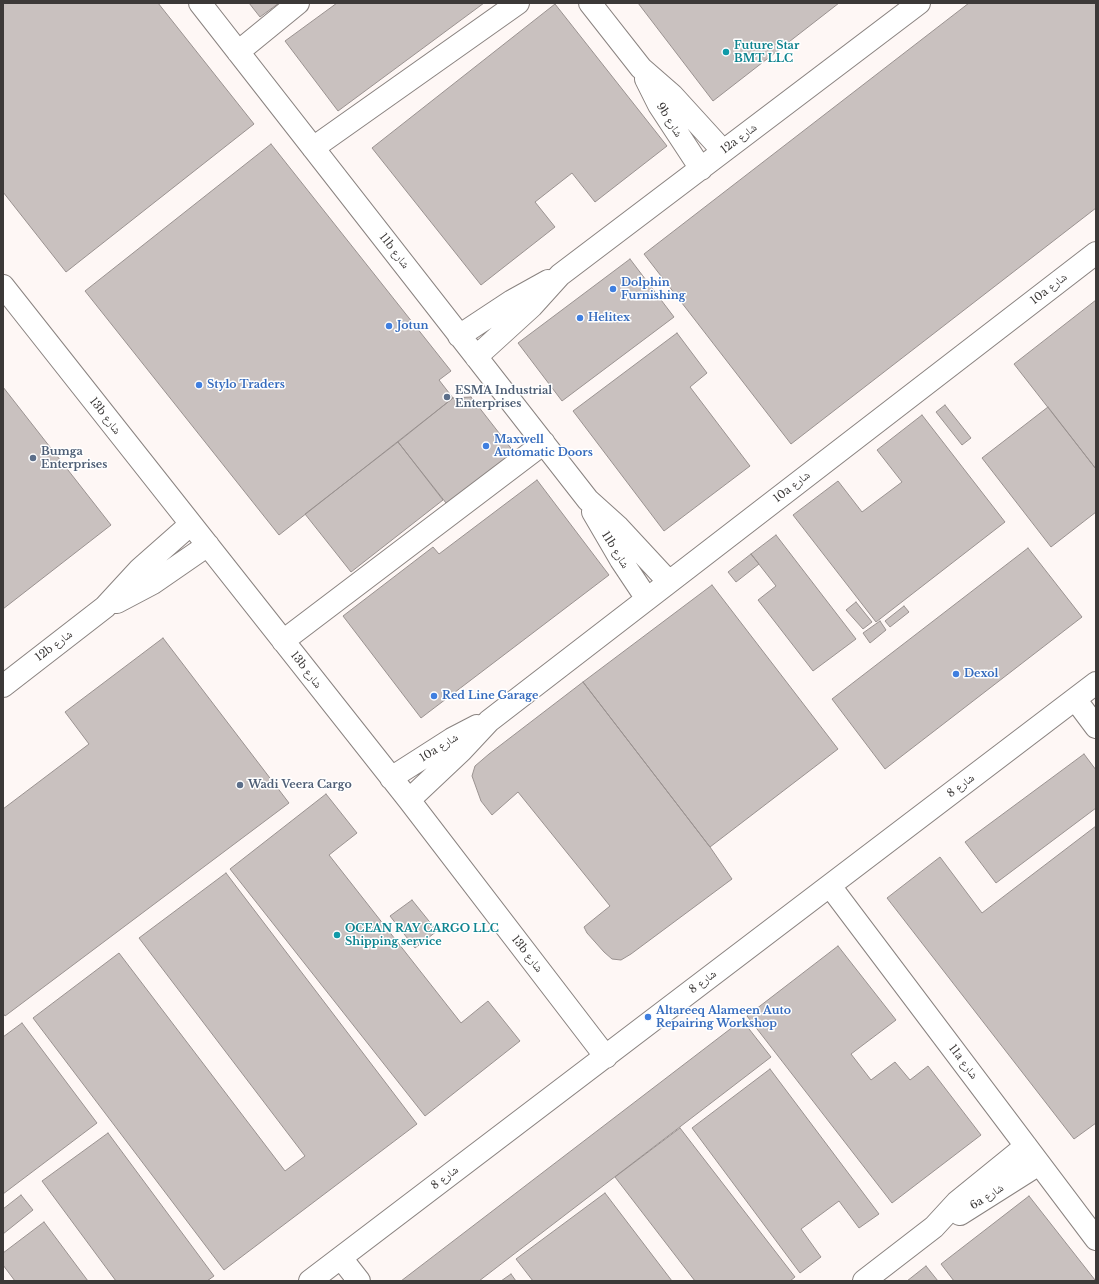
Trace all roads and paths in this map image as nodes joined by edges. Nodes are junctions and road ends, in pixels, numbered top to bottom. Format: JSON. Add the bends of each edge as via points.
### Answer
{"nodes":[{"id":1,"x":200,"y":3,"type":"edge"},
{"id":2,"x":298,"y":3,"type":"edge"},
{"id":3,"x":518,"y":3,"type":"edge"},
{"id":4,"x":590,"y":3,"type":"edge"},
{"id":5,"x":919,"y":3,"type":"edge"},
{"id":6,"x":238,"y":52,"type":"junction"},
{"id":7,"x":641,"y":68,"type":"junction"},
{"id":8,"x":313,"y":148,"type":"junction"},
{"id":9,"x":723,"y":151,"type":"junction"},
{"id":10,"x":701,"y":169,"type":"junction"},
{"id":11,"x":1096,"y":253,"type":"edge"},
{"id":12,"x":560,"y":276,"type":"junction"},
{"id":13,"x":3,"y":286,"type":"edge"},
{"id":14,"x":460,"y":336,"type":"junction"},
{"id":15,"x":476,"y":358,"type":"junction"},
{"id":16,"x":544,"y":443,"type":"junction"},
{"id":17,"x":588,"y":500,"type":"junction"},
{"id":18,"x":191,"y":524,"type":"junction"},
{"id":19,"x":208,"y":545,"type":"junction"},
{"id":20,"x":669,"y":582,"type":"junction"},
{"id":21,"x":647,"y":599,"type":"junction"},
{"id":22,"x":105,"y":607,"type":"junction"},
{"id":23,"x":283,"y":641,"type":"junction"},
{"id":24,"x":1096,"y":683,"type":"edge"},
{"id":25,"x":3,"y":686,"type":"edge"},
{"id":26,"x":1075,"y":699,"type":"junction"},
{"id":27,"x":489,"y":721,"type":"junction"},
{"id":28,"x":1096,"y":727,"type":"edge"},
{"id":29,"x":391,"y":778,"type":"junction"},
{"id":30,"x":409,"y":800,"type":"junction"},
{"id":31,"x":830,"y":886,"type":"junction"},
{"id":32,"x":606,"y":1057,"type":"junction"},
{"id":33,"x":1026,"y":1146,"type":"junction"},
{"id":34,"x":1039,"y":1164,"type":"junction"},
{"id":35,"x":934,"y":1227,"type":"junction"},
{"id":36,"x":1096,"y":1239,"type":"edge"},
{"id":37,"x":341,"y":1258,"type":"junction"},
{"id":38,"x":310,"y":1281,"type":"edge"},
{"id":39,"x":358,"y":1281,"type":"edge"},
{"id":40,"x":864,"y":1281,"type":"edge"}],
"edges":[{"from":1,"to":6,"type":"street","name":"11b شارع"},
{"from":2,"to":6,"type":"street"},
{"from":3,"to":8,"type":"street"},
{"from":4,"to":7,"type":"street","name":"9b شارع"},
{"from":5,"to":9,"type":"street","name":"12a شارع"},
{"from":6,"to":8,"type":"street","name":"11b شارع"},
{"from":7,"to":9,"type":"street","name":"9b شارع","via":[[672,96]]},
{"from":7,"to":10,"type":"street","name":"9b شارع","via":[[659,105]]},
{"from":8,"to":14,"type":"street","name":"11b شارع"},
{"from":9,"to":10,"type":"street","name":"12a شارع"},
{"from":10,"to":12,"type":"street","name":"12a شارع"},
{"from":11,"to":20,"type":"street","name":"10a شارع"},
{"from":12,"to":14,"type":"street","name":"12a شارع","via":[[523,294]]},
{"from":12,"to":15,"type":"street","name":"12a شارع"},
{"from":13,"to":18,"type":"street","name":"13b شارع"},
{"from":14,"to":15,"type":"street","name":"11b شارع"},
{"from":15,"to":16,"type":"street","name":"11b شارع"},
{"from":16,"to":17,"type":"street","name":"11b شارع"},
{"from":16,"to":23,"type":"street"},
{"from":17,"to":20,"type":"street","name":"11b شارع","via":[[618,527]]},
{"from":17,"to":21,"type":"street","name":"11b شارع","via":[[606,536]]},
{"from":18,"to":19,"type":"street","name":"13b شارع"},
{"from":18,"to":22,"type":"street","name":"12b شارع","via":[[140,570]]},
{"from":19,"to":22,"type":"street","name":"12b شارع","via":[[152,583]]},
{"from":19,"to":23,"type":"street","name":"13b شارع"},
{"from":20,"to":21,"type":"street","name":"10a شارع"},
{"from":21,"to":27,"type":"street","name":"10a شارع"},
{"from":22,"to":25,"type":"street","name":"12b شارع"},
{"from":23,"to":29,"type":"street","name":"13b شارع"},
{"from":24,"to":26,"type":"street","name":"شارع 8"},
{"from":26,"to":28,"type":"street"},
{"from":26,"to":31,"type":"street","name":"شارع 8"},
{"from":27,"to":29,"type":"street","name":"10a شارع","via":[[452,739]]},
{"from":27,"to":30,"type":"street","name":"10a شارع"},
{"from":29,"to":30,"type":"street","name":"13b شارع"},
{"from":30,"to":32,"type":"street","name":"13b شارع"},
{"from":31,"to":32,"type":"street","name":"شارع 8"},
{"from":31,"to":33,"type":"street","name":"11a شارع"},
{"from":32,"to":37,"type":"street","name":"شارع 8"},
{"from":33,"to":34,"type":"street","name":"11a شارع"},
{"from":33,"to":35,"type":"street","name":"6a شارع","via":[[957,1202]]},
{"from":34,"to":35,"type":"street","name":"6a شارع","via":[[969,1209]]},
{"from":34,"to":36,"type":"street","name":"11a شارع"},
{"from":35,"to":40,"type":"street","name":"6a شارع"},
{"from":37,"to":38,"type":"street","name":"شارع 8"},
{"from":37,"to":39,"type":"street"}]}
